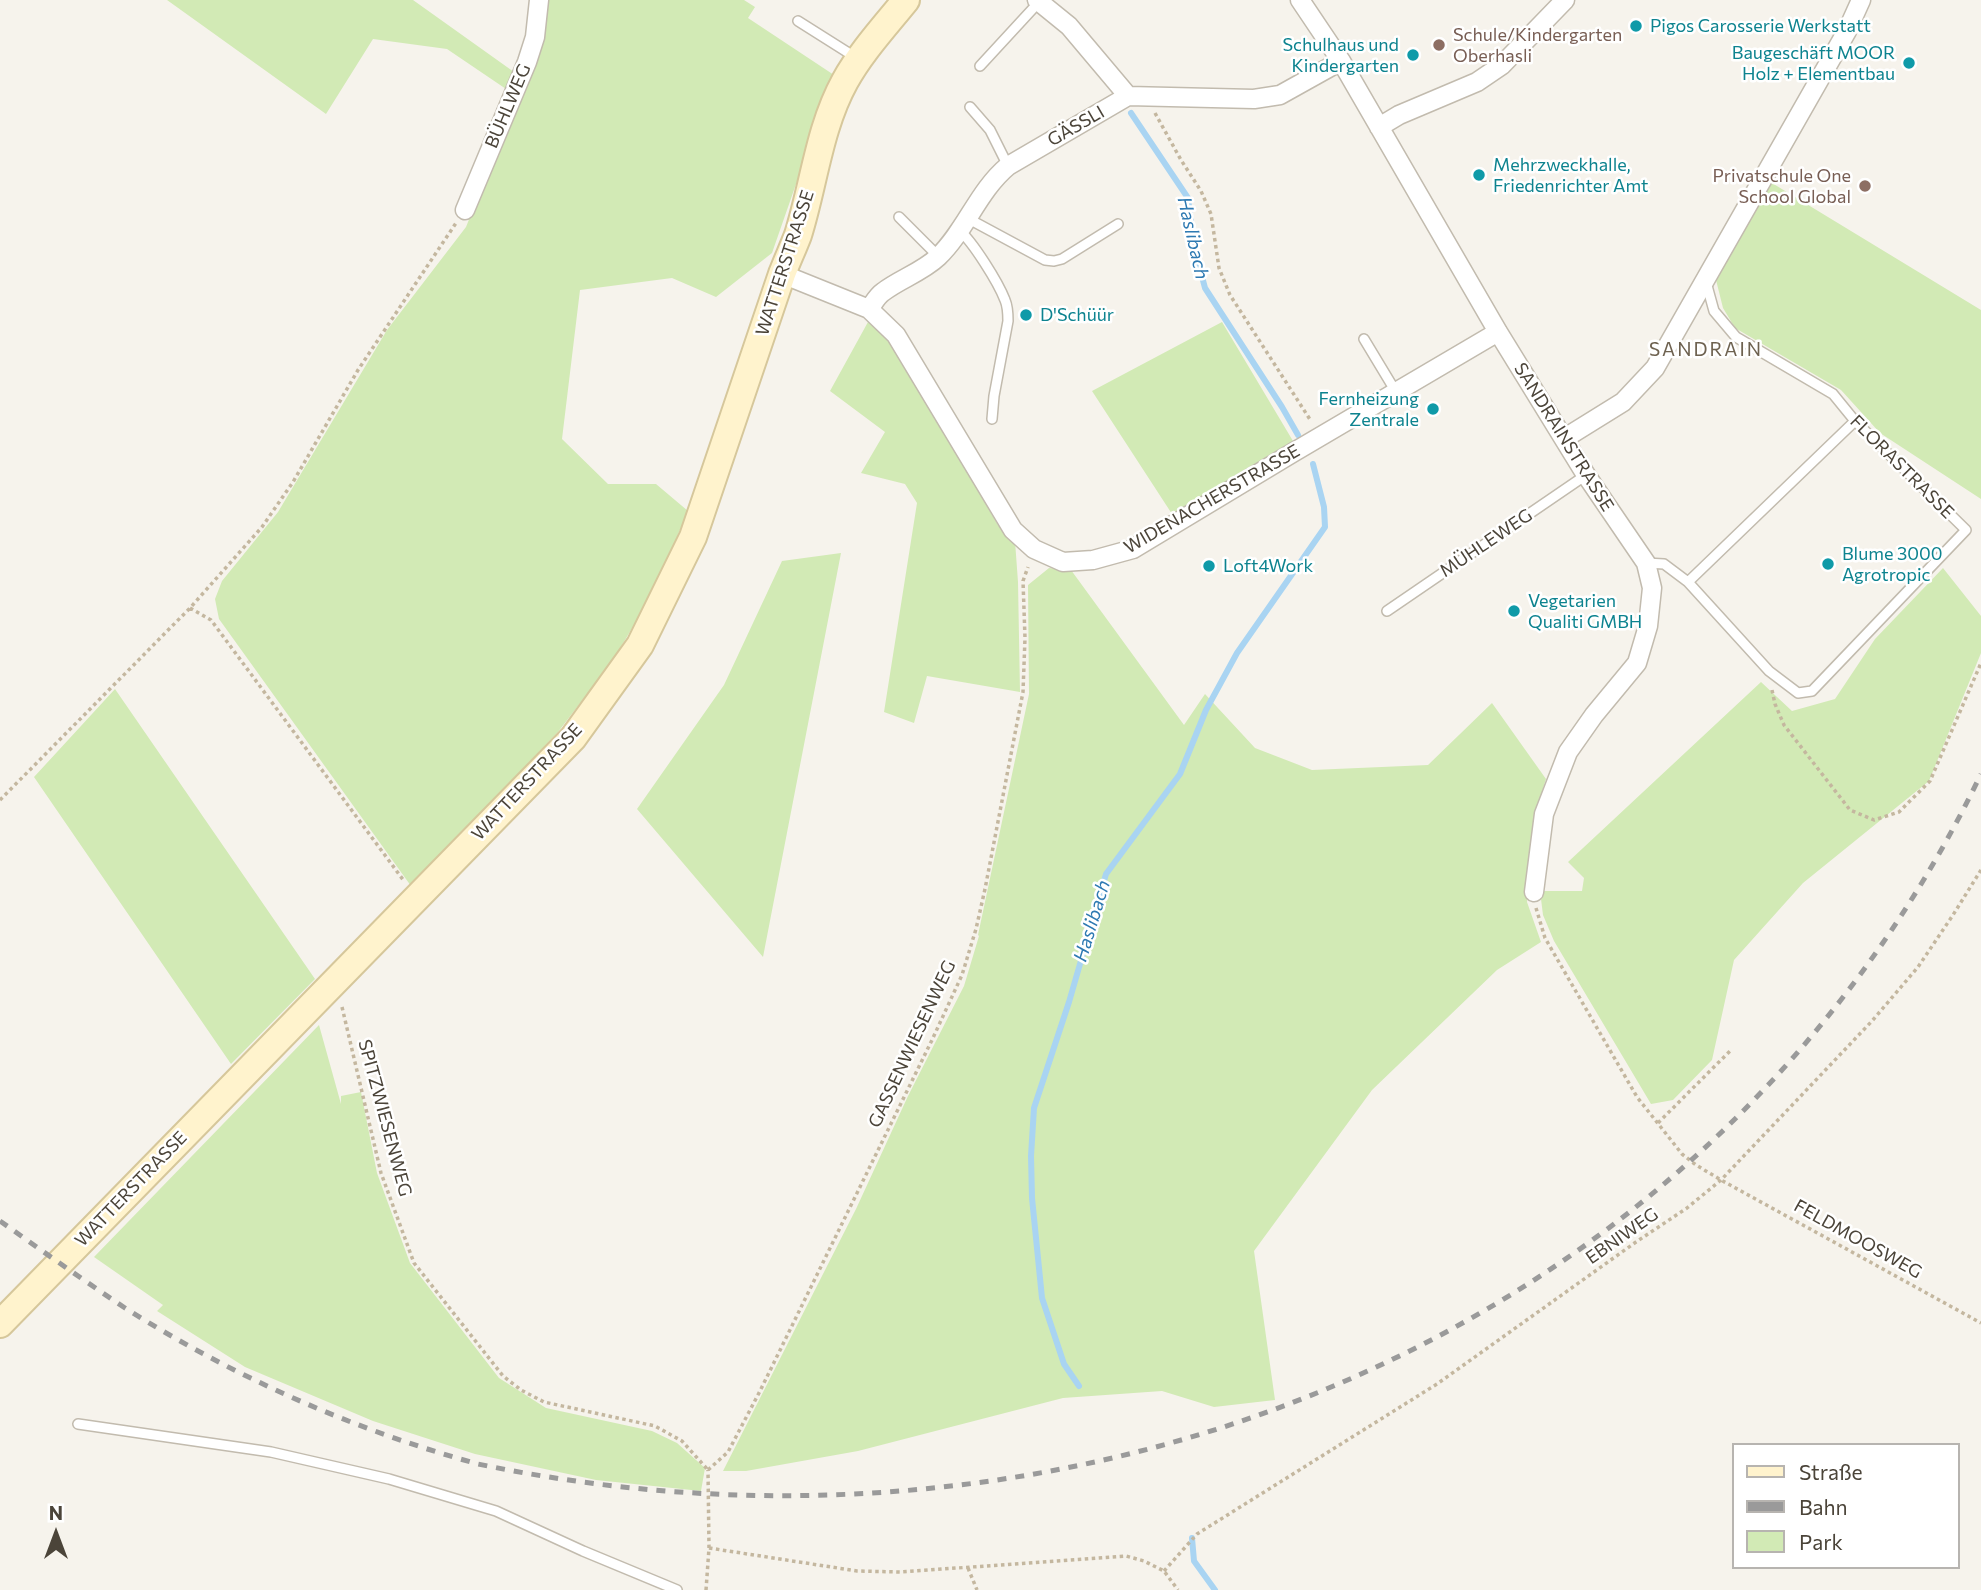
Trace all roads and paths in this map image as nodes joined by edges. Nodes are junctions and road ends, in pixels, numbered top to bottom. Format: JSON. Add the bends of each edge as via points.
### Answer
{"nodes":[{"id":1,"x":539,"y":0,"type":"edge"},
{"id":2,"x":906,"y":0,"type":"edge"},
{"id":3,"x":1300,"y":0,"type":"edge"},
{"id":4,"x":1565,"y":0,"type":"edge"},
{"id":5,"x":1861,"y":0,"type":"edge"},
{"id":6,"x":1038,"y":1,"type":"edge"},
{"id":7,"x":798,"y":21,"type":"dead end"},
{"id":8,"x":860,"y":60,"type":"junction"},
{"id":9,"x":1341,"y":61,"type":"junction"},
{"id":10,"x":980,"y":66,"type":"dead end"},
{"id":11,"x":1147,"y":95,"type":"junction"},
{"id":12,"x":1128,"y":96,"type":"junction"},
{"id":13,"x":970,"y":107,"type":"dead end"},
{"id":14,"x":1378,"y":127,"type":"junction"},
{"id":15,"x":1007,"y":166,"type":"junction"},
{"id":16,"x":465,"y":209,"type":"joint"},
{"id":17,"x":899,"y":217,"type":"dead end"},
{"id":18,"x":963,"y":224,"type":"junction"},
{"id":19,"x":1118,"y":224,"type":"dead end"},
{"id":20,"x":937,"y":258,"type":"junction"},
{"id":21,"x":782,"y":274,"type":"junction"},
{"id":22,"x":1705,"y":280,"type":"junction"},
{"id":23,"x":869,"y":309,"type":"junction"},
{"id":24,"x":1498,"y":332,"type":"junction"},
{"id":25,"x":1364,"y":339,"type":"dead end"},
{"id":26,"x":1396,"y":392,"type":"junction"},
{"id":27,"x":992,"y":419,"type":"dead end"},
{"id":28,"x":1855,"y":421,"type":"junction"},
{"id":29,"x":1326,"y":433,"type":"junction"},
{"id":30,"x":1564,"y":438,"type":"junction"},
{"id":31,"x":1586,"y":475,"type":"junction"},
{"id":32,"x":1034,"y":549,"type":"junction"},
{"id":33,"x":1646,"y":563,"type":"junction"},
{"id":34,"x":1688,"y":582,"type":"junction"},
{"id":35,"x":190,"y":608,"type":"junction"},
{"id":36,"x":1387,"y":611,"type":"dead end"},
{"id":37,"x":1981,"y":663,"type":"edge"},
{"id":38,"x":1769,"y":671,"type":"junction"},
{"id":39,"x":0,"y":800,"type":"edge"},
{"id":40,"x":1981,"y":870,"type":"edge"},
{"id":41,"x":1534,"y":892,"type":"joint"},
{"id":42,"x":416,"y":897,"type":"junction"},
{"id":43,"x":335,"y":981,"type":"junction"},
{"id":44,"x":1730,"y":1051,"type":"dead end"},
{"id":45,"x":1658,"y":1124,"type":"junction"},
{"id":46,"x":1721,"y":1180,"type":"junction"},
{"id":47,"x":1981,"y":1323,"type":"edge"},
{"id":48,"x":0,"y":1324,"type":"edge"},
{"id":49,"x":78,"y":1424,"type":"dead end"},
{"id":50,"x":708,"y":1470,"type":"junction"},
{"id":51,"x":709,"y":1548,"type":"junction"},
{"id":52,"x":968,"y":1567,"type":"junction"},
{"id":53,"x":1164,"y":1571,"type":"junction"},
{"id":54,"x":677,"y":1590,"type":"edge"},
{"id":55,"x":706,"y":1590,"type":"edge"},
{"id":56,"x":977,"y":1590,"type":"edge"},
{"id":57,"x":1178,"y":1590,"type":"edge"}],
"edges":[{"from":1,"to":16,"type":"street","name":"BÜHLWEG","via":[[527,62]]},
{"from":2,"to":8,"type":"street","name":"WATTERSTRASSE"},
{"from":3,"to":9,"type":"street","name":"SANDRAINSTRASSE"},
{"from":4,"to":14,"type":"street","via":[[1502,65],[1477,82]]},
{"from":5,"to":22,"type":"street"},
{"from":6,"to":10,"type":"lane"},
{"from":6,"to":12,"type":"street","via":[[1069,26]]},
{"from":7,"to":8,"type":"lane"},
{"from":8,"to":21,"type":"street","name":"WATTERSTRASSE","via":[[845,80],[826,128]]},
{"from":9,"to":11,"type":"street","name":"GÄSSLI","via":[[1280,95],[1254,99]]},
{"from":9,"to":14,"type":"street","name":"SANDRAINSTRASSE"},
{"from":11,"to":12,"type":"street","name":"GÄSSLI"},
{"from":11,"to":29,"type":"path","via":[[1212,214],[1219,268],[1230,295],[1307,416]]},
{"from":12,"to":15,"type":"street","name":"GÄSSLI"},
{"from":13,"to":15,"type":"lane","via":[[990,130]]},
{"from":14,"to":24,"type":"street","name":"SANDRAINSTRASSE"},
{"from":15,"to":18,"type":"street","name":"GÄSSLI","via":[[982,193]]},
{"from":16,"to":35,"type":"path","via":[[358,370],[262,527]]},
{"from":17,"to":20,"type":"lane"},
{"from":18,"to":19,"type":"lane","via":[[1054,261]]},
{"from":18,"to":20,"type":"street","name":"GÄSSLI"},
{"from":18,"to":27,"type":"lane","via":[[1008,309]]},
{"from":20,"to":23,"type":"street","name":"GÄSSLI","via":[[880,293]]},
{"from":21,"to":23,"type":"street","name":"WIDENACHERSTRASSE"},
{"from":21,"to":42,"type":"street","name":"WATTERSTRASSE","via":[[693,537],[639,645],[573,737]]},
{"from":22,"to":28,"type":"lane","name":"FLORASTRASSE","via":[[1714,311],[1736,337],[1833,394]]},
{"from":22,"to":30,"type":"street","via":[[1655,368],[1623,402]]},
{"from":23,"to":32,"type":"street","name":"WIDENACHERSTRASSE","via":[[897,335],[1013,530]]},
{"from":24,"to":26,"type":"street","name":"WIDENACHERSTRASSE"},
{"from":24,"to":30,"type":"street","name":"SANDRAINSTRASSE"},
{"from":25,"to":26,"type":"lane"},
{"from":26,"to":29,"type":"street","name":"WIDENACHERSTRASSE"},
{"from":28,"to":34,"type":"lane"},
{"from":28,"to":38,"type":"lane","name":"FLORASTRASSE","via":[[1966,530],[1812,691],[1798,693]]},
{"from":29,"to":32,"type":"street","name":"WIDENACHERSTRASSE","via":[[1133,549],[1093,561],[1063,562]]},
{"from":30,"to":31,"type":"street","name":"SANDRAINSTRASSE"},
{"from":31,"to":33,"type":"street","name":"SANDRAINSTRASSE"},
{"from":31,"to":36,"type":"lane","name":"MÜHLEWEG"},
{"from":32,"to":50,"type":"path","name":"GASSENWIESENWEG","via":[[1023,582],[1023,692],[985,888],[962,975],[760,1391],[728,1451]]},
{"from":33,"to":34,"type":"lane","name":"FLORASTRASSE","via":[[1664,564]]},
{"from":33,"to":41,"type":"street","name":"SANDRAINSTRASSE","via":[[1652,588],[1648,626],[1637,663],[1568,752],[1544,814]]},
{"from":34,"to":38,"type":"lane","name":"FLORASTRASSE"},
{"from":35,"to":39,"type":"path"},
{"from":35,"to":42,"type":"path","via":[[211,620]]},
{"from":37,"to":38,"type":"path","via":[[1930,781],[1899,812],[1874,820],[1850,810],[1784,724],[1774,704]]},
{"from":40,"to":46,"type":"path","name":"EBNIWEG","via":[[1918,967]]},
{"from":41,"to":45,"type":"path","name":"FELDMOOSWEG","via":[[1545,938],[1637,1097]]},
{"from":42,"to":43,"type":"street","name":"WATTERSTRASSE"},
{"from":43,"to":48,"type":"street","name":"WATTERSTRASSE"},
{"from":43,"to":50,"type":"path","name":"SPITZWIESENWEG","via":[[381,1173],[414,1263],[503,1376],[521,1390],[544,1402],[655,1426],[682,1441]]},
{"from":44,"to":45,"type":"path"},
{"from":45,"to":46,"type":"path","name":"FELDMOOSWEG","via":[[1682,1154]]},
{"from":46,"to":47,"type":"path","name":"FELDMOOSWEG"},
{"from":46,"to":53,"type":"path","name":"EBNIWEG","via":[[1437,1384],[1197,1534]]},
{"from":49,"to":54,"type":"lane","via":[[271,1452],[389,1479],[496,1511]]},
{"from":50,"to":51,"type":"path"},
{"from":51,"to":52,"type":"path","via":[[857,1571]]},
{"from":51,"to":55,"type":"path"},
{"from":52,"to":53,"type":"path","via":[[1126,1556]]},
{"from":52,"to":56,"type":"path"},
{"from":53,"to":57,"type":"path"}]}
